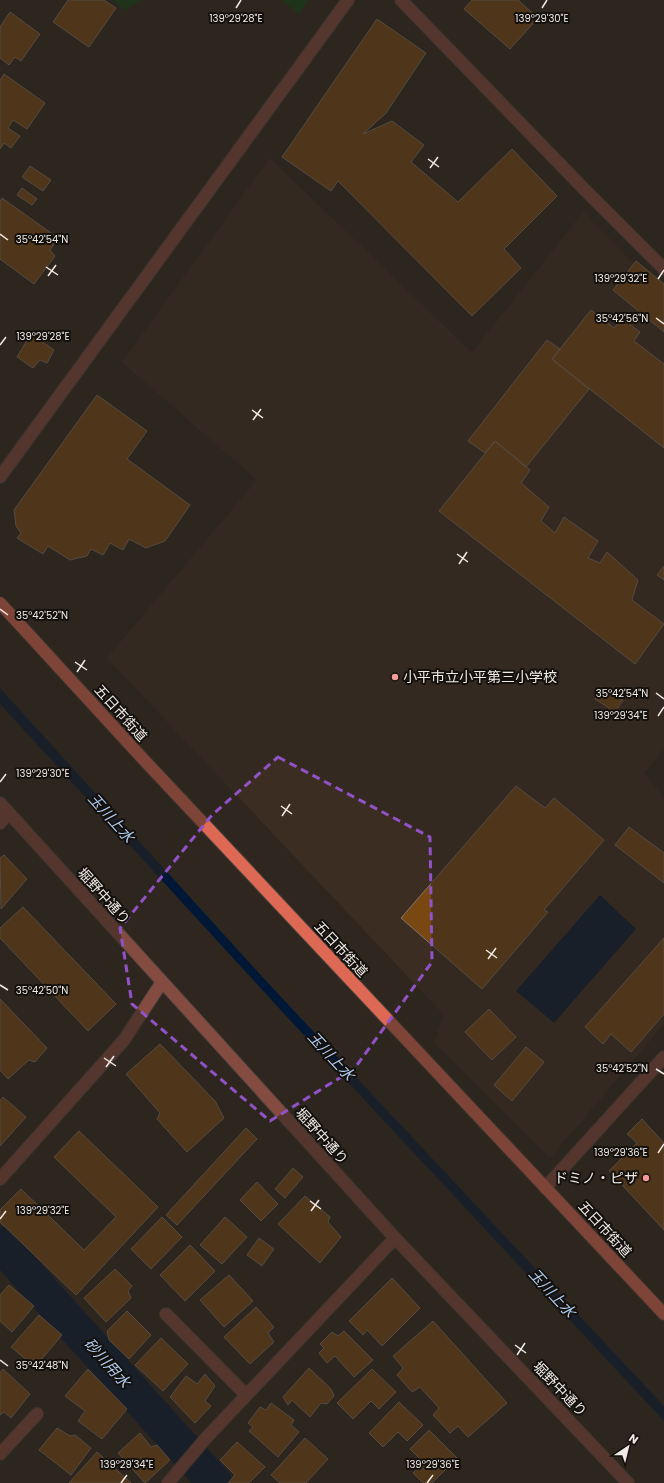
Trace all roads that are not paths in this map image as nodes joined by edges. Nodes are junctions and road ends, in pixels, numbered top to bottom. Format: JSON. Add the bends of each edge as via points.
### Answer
{"nodes":[{"id":1,"x":348,"y":0,"type":"edge"},
{"id":2,"x":401,"y":0,"type":"edge"},
{"id":3,"x":664,"y":269,"type":"edge"},
{"id":4,"x":0,"y":477,"type":"edge"},
{"id":5,"x":0,"y":603,"type":"edge"},
{"id":6,"x":0,"y":803,"type":"edge"},
{"id":7,"x":9,"y":814,"type":"junction"},
{"id":8,"x":0,"y":823,"type":"edge"},
{"id":9,"x":162,"y":982,"type":"junction"},
{"id":10,"x":664,"y":1057,"type":"edge"},
{"id":11,"x":0,"y":1179,"type":"edge"},
{"id":12,"x":545,"y":1188,"type":"junction"},
{"id":13,"x":395,"y":1238,"type":"junction"},
{"id":14,"x":166,"y":1314,"type":"dead end"},
{"id":15,"x":664,"y":1314,"type":"edge"},
{"id":16,"x":246,"y":1395,"type":"junction"},
{"id":17,"x":37,"y":1414,"type":"dead end"},
{"id":18,"x":0,"y":1454,"type":"edge"},
{"id":19,"x":621,"y":1481,"type":"edge"},
{"id":20,"x":168,"y":1483,"type":"edge"}],
"edges":[{"from":1,"to":4,"type":"street"},
{"from":2,"to":3,"type":"street","via":[[582,188]]},
{"from":5,"to":12,"type":"main road","name":"五日市街道"},
{"from":6,"to":7,"type":"street","name":"堀野中通り"},
{"from":7,"to":8,"type":"street"},
{"from":7,"to":9,"type":"street","name":"堀野中通り"},
{"from":9,"to":11,"type":"street","via":[[124,1040]]},
{"from":9,"to":13,"type":"street","name":"堀野中通り"},
{"from":10,"to":12,"type":"street"},
{"from":12,"to":15,"type":"main road","name":"五日市街道"},
{"from":13,"to":16,"type":"street"},
{"from":13,"to":19,"type":"street","name":"堀野中通り"},
{"from":14,"to":16,"type":"street"},
{"from":16,"to":20,"type":"street"},
{"from":17,"to":18,"type":"street"}]}
